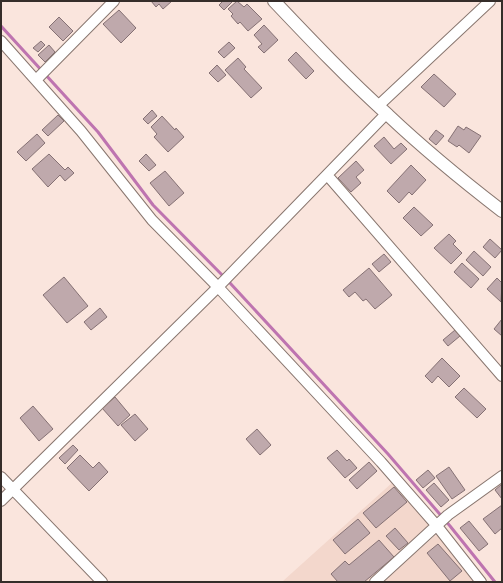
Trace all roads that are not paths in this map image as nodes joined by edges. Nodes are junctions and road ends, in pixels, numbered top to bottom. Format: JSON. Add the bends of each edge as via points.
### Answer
{"nodes":[{"id":1,"x":114,"y":1,"type":"edge"},
{"id":2,"x":274,"y":1,"type":"edge"},
{"id":3,"x":490,"y":1,"type":"edge"},
{"id":4,"x":1,"y":41,"type":"edge"},
{"id":5,"x":36,"y":80,"type":"junction"},
{"id":6,"x":382,"y":110,"type":"junction"},
{"id":7,"x":328,"y":176,"type":"junction"},
{"id":8,"x":502,"y":211,"type":"edge"},
{"id":9,"x":218,"y":287,"type":"junction"},
{"id":10,"x":502,"y":376,"type":"edge"},
{"id":11,"x":502,"y":476,"type":"edge"},
{"id":12,"x":1,"y":477,"type":"edge"},
{"id":13,"x":12,"y":489,"type":"junction"},
{"id":14,"x":1,"y":501,"type":"edge"},
{"id":15,"x":437,"y":526,"type":"junction"},
{"id":16,"x":102,"y":582,"type":"edge"},
{"id":17,"x":375,"y":582,"type":"edge"},
{"id":18,"x":481,"y":582,"type":"edge"}],
"edges":[{"from":1,"to":5,"type":"street"},
{"from":2,"to":6,"type":"street"},
{"from":3,"to":6,"type":"street"},
{"from":4,"to":5,"type":"street"},
{"from":5,"to":9,"type":"street","via":[[81,131],[152,220]]},
{"from":6,"to":7,"type":"street"},
{"from":6,"to":8,"type":"street"},
{"from":7,"to":9,"type":"street"},
{"from":7,"to":10,"type":"street"},
{"from":9,"to":13,"type":"street"},
{"from":9,"to":15,"type":"street"},
{"from":11,"to":15,"type":"street","via":[[448,515]]},
{"from":12,"to":13,"type":"street"},
{"from":13,"to":14,"type":"street"},
{"from":13,"to":16,"type":"street"},
{"from":15,"to":17,"type":"street"},
{"from":15,"to":18,"type":"street"}]}
